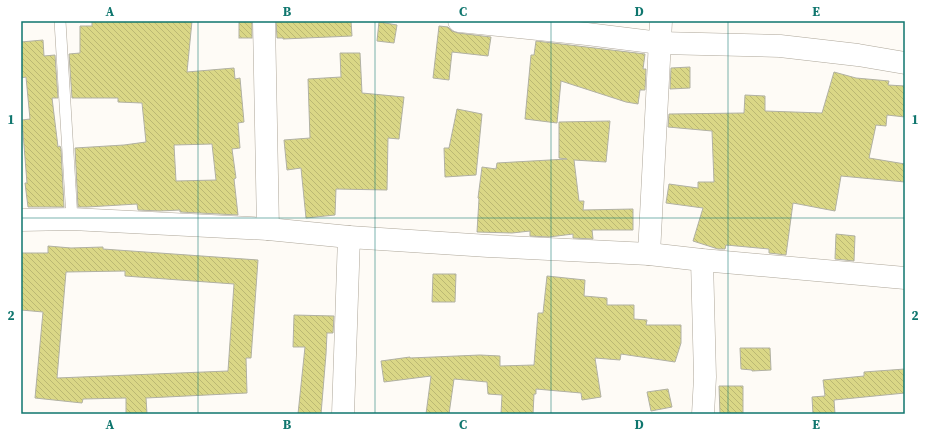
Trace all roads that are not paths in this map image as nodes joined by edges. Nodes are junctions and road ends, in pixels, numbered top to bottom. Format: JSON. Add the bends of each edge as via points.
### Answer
{"nodes":[{"id":1,"x":60,"y":21,"type":"edge"},
{"id":2,"x":264,"y":21,"type":"edge"},
{"id":3,"x":459,"y":21,"type":"edge"},
{"id":4,"x":662,"y":21,"type":"edge"},
{"id":5,"x":660,"y":43,"type":"junction"},
{"id":6,"x":905,"y":63,"type":"edge"},
{"id":7,"x":72,"y":219,"type":"junction"},
{"id":8,"x":21,"y":220,"type":"edge"},
{"id":9,"x":268,"y":229,"type":"junction"},
{"id":10,"x":349,"y":237,"type":"junction"},
{"id":11,"x":649,"y":254,"type":"junction"},
{"id":12,"x":702,"y":260,"type":"junction"},
{"id":13,"x":905,"y":278,"type":"edge"},
{"id":14,"x":343,"y":414,"type":"edge"},
{"id":15,"x":703,"y":414,"type":"edge"}],
"edges":[{"from":1,"to":7,"type":"lane"},
{"from":2,"to":9,"type":"street"},
{"from":3,"to":5,"type":"street"},
{"from":4,"to":5,"type":"street"},
{"from":5,"to":6,"type":"street","via":[[780,46]]},
{"from":5,"to":11,"type":"street"},
{"from":7,"to":8,"type":"street"},
{"from":7,"to":9,"type":"street"},
{"from":9,"to":10,"type":"street"},
{"from":10,"to":11,"type":"street"},
{"from":10,"to":14,"type":"street"},
{"from":11,"to":12,"type":"street"},
{"from":12,"to":13,"type":"street"},
{"from":12,"to":15,"type":"street","via":[[705,377]]}]}
